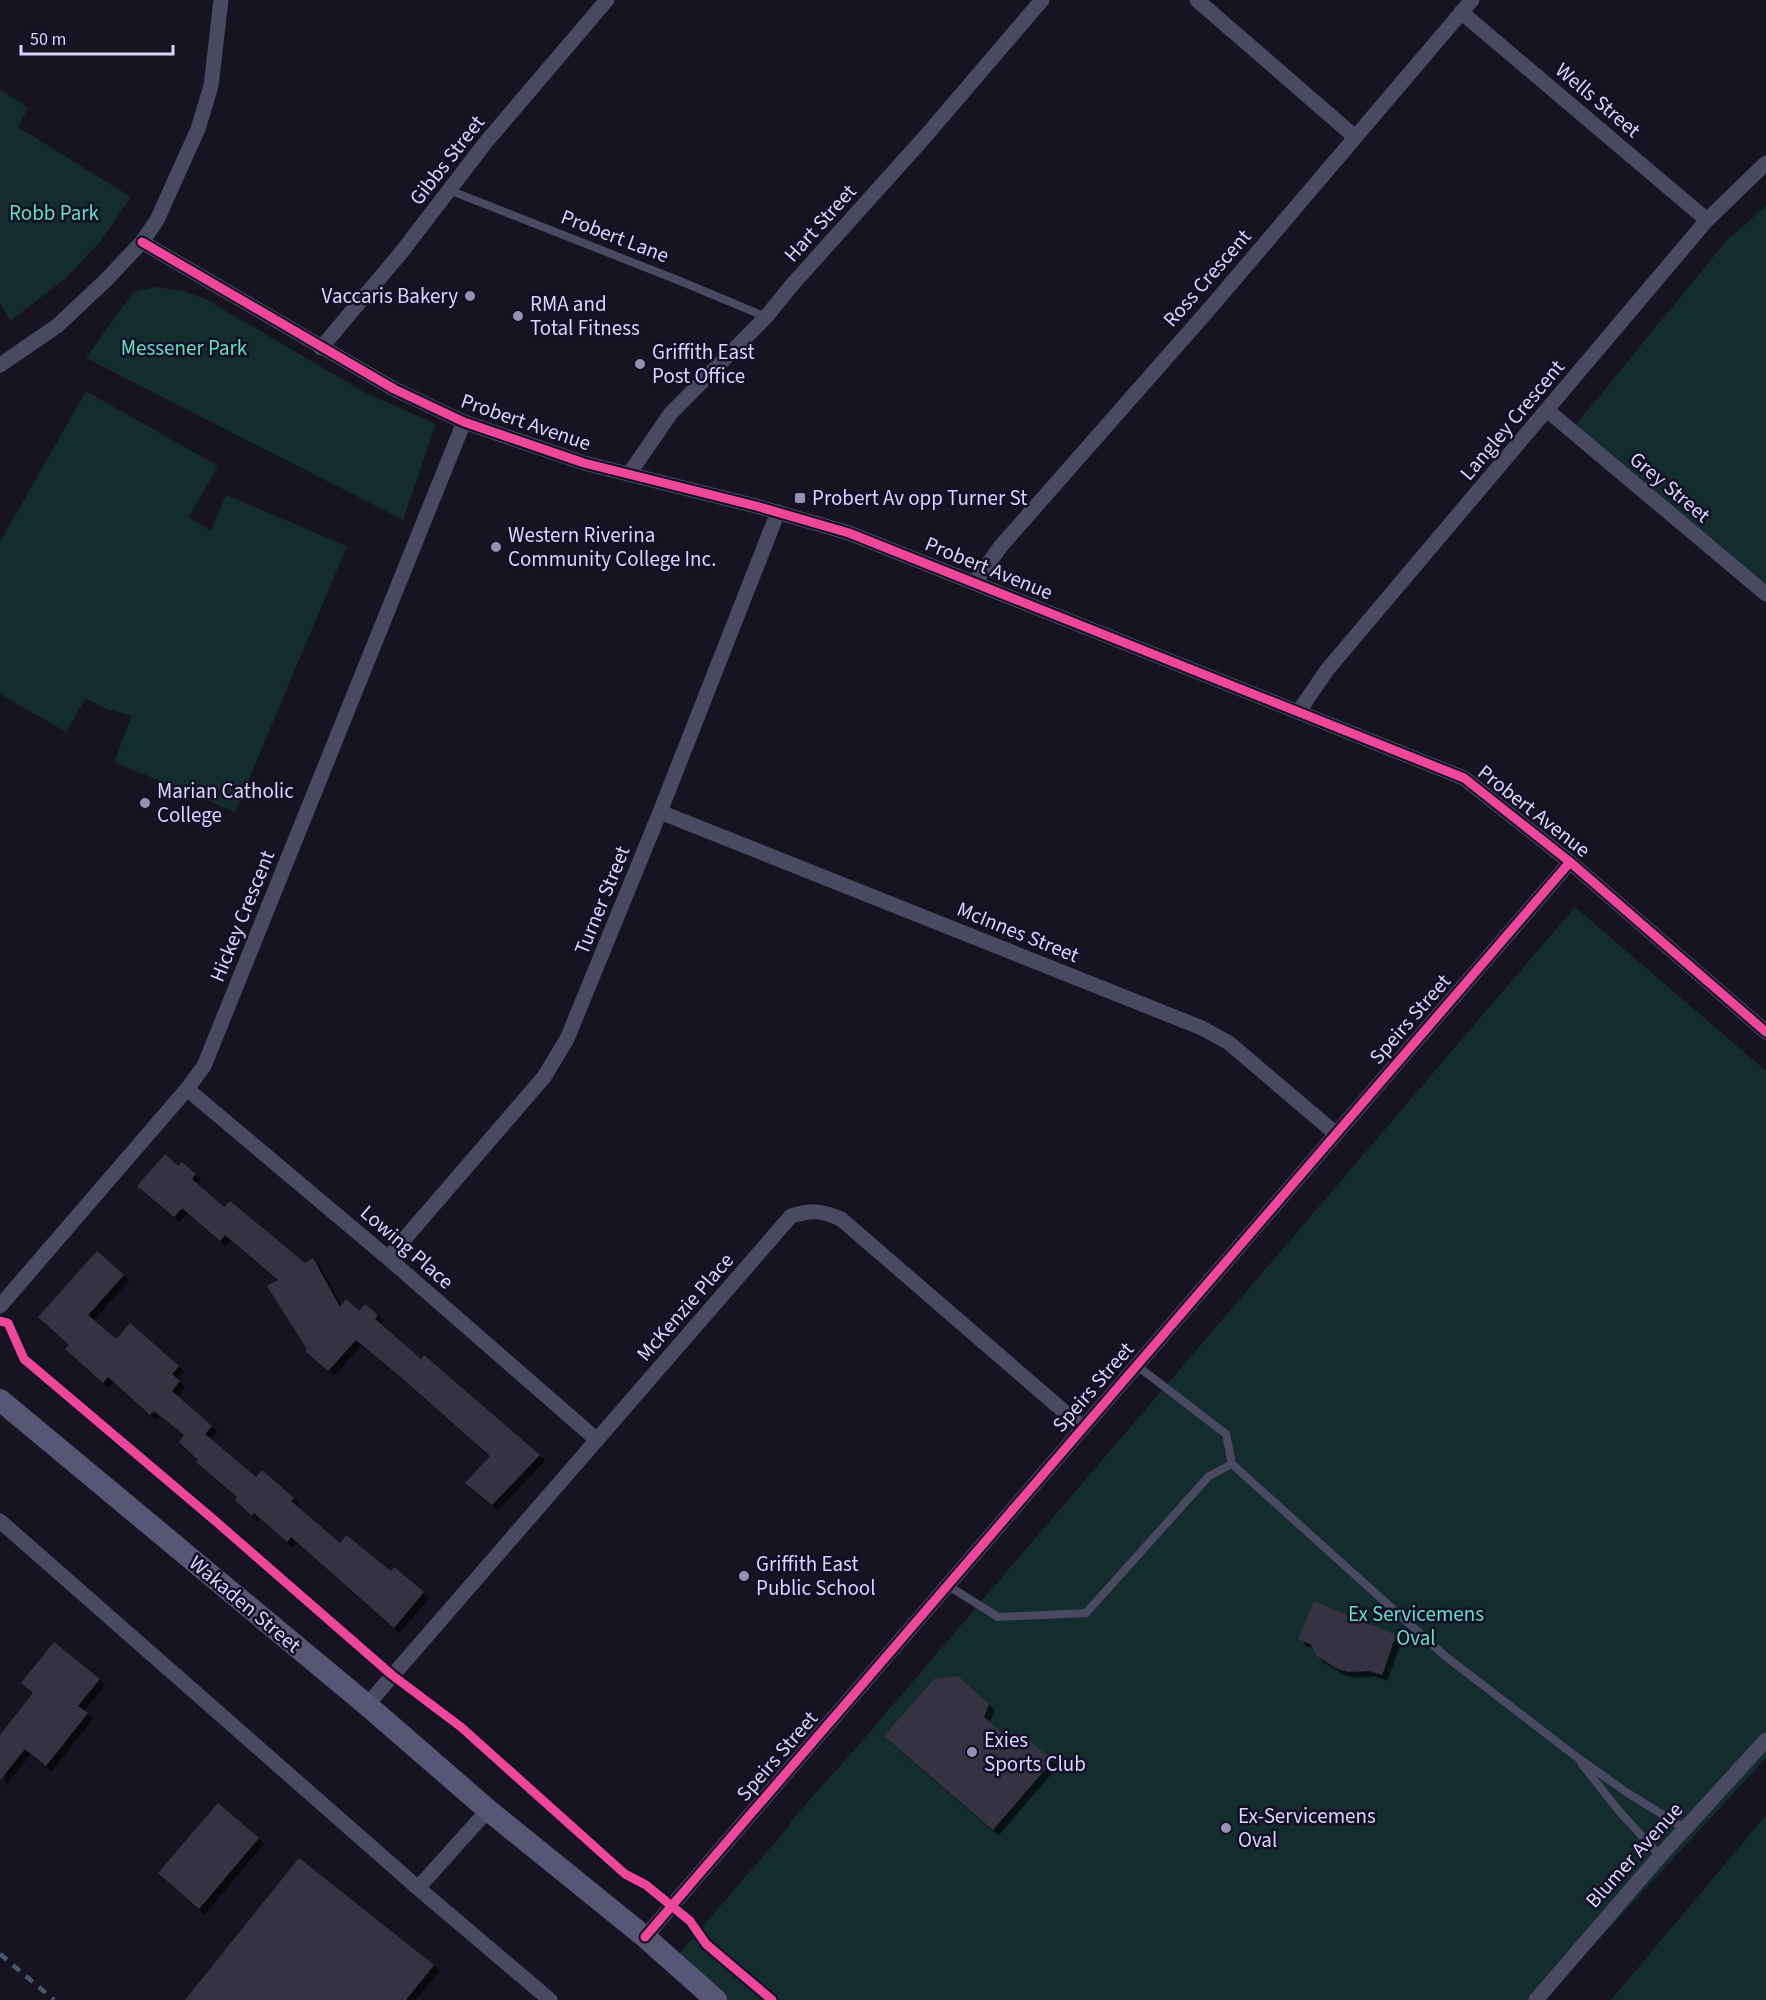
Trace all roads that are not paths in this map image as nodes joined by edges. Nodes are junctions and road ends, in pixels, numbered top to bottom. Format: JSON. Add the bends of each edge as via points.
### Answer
{"nodes":[{"id":1,"x":221,"y":0,"type":"edge"},
{"id":2,"x":607,"y":0,"type":"edge"},
{"id":3,"x":1042,"y":0,"type":"edge"},
{"id":4,"x":1197,"y":0,"type":"edge"},
{"id":5,"x":1466,"y":6,"type":"edge"},
{"id":6,"x":1355,"y":137,"type":"junction"},
{"id":7,"x":1766,"y":163,"type":"edge"},
{"id":8,"x":449,"y":190,"type":"junction"},
{"id":9,"x":1707,"y":220,"type":"junction"},
{"id":10,"x":142,"y":242,"type":"junction"},
{"id":11,"x":766,"y":317,"type":"junction"},
{"id":12,"x":321,"y":348,"type":"junction"},
{"id":13,"x":0,"y":365,"type":"edge"},
{"id":14,"x":1548,"y":411,"type":"junction"},
{"id":15,"x":464,"y":422,"type":"junction"},
{"id":16,"x":629,"y":474,"type":"junction"},
{"id":17,"x":778,"y":512,"type":"junction"},
{"id":18,"x":975,"y":582,"type":"junction"},
{"id":19,"x":1766,"y":594,"type":"edge"},
{"id":20,"x":1299,"y":711,"type":"junction"},
{"id":21,"x":660,"y":812,"type":"junction"},
{"id":22,"x":1570,"y":862,"type":"junction"},
{"id":23,"x":1766,"y":1032,"type":"edge"},
{"id":24,"x":187,"y":1089,"type":"junction"},
{"id":25,"x":1335,"y":1133,"type":"junction"},
{"id":26,"x":388,"y":1258,"type":"junction"},
{"id":27,"x":0,"y":1306,"type":"edge"},
{"id":28,"x":1136,"y":1365,"type":"junction"},
{"id":29,"x":0,"y":1400,"type":"edge"},
{"id":30,"x":1082,"y":1427,"type":"junction"},
{"id":31,"x":597,"y":1440,"type":"junction"},
{"id":32,"x":1232,"y":1464,"type":"junction"},
{"id":33,"x":0,"y":1521,"type":"edge"},
{"id":34,"x":947,"y":1586,"type":"junction"},
{"id":35,"x":367,"y":1705,"type":"junction"},
{"id":36,"x":1766,"y":1740,"type":"edge"},
{"id":37,"x":1574,"y":1755,"type":"junction"},
{"id":38,"x":488,"y":1809,"type":"junction"},
{"id":39,"x":1686,"y":1829,"type":"junction"},
{"id":40,"x":1660,"y":1856,"type":"junction"},
{"id":41,"x":418,"y":1887,"type":"junction"},
{"id":42,"x":645,"y":1937,"type":"junction"},
{"id":43,"x":550,"y":2000,"type":"edge"},
{"id":44,"x":716,"y":2000,"type":"edge"},
{"id":45,"x":1536,"y":2000,"type":"edge"}],
"edges":[{"from":1,"to":10,"type":"street","via":[[211,86],[198,129],[163,209]]},
{"from":2,"to":8,"type":"street","name":"Gibbs Street"},
{"from":3,"to":11,"type":"street","name":"Hart Street"},
{"from":4,"to":6,"type":"street"},
{"from":5,"to":6,"type":"street","name":"Ross Crescent"},
{"from":5,"to":9,"type":"street","name":"Wells Street"},
{"from":6,"to":18,"type":"street","name":"Ross Crescent","via":[[1001,546]]},
{"from":7,"to":9,"type":"street","name":"Langley Crescent"},
{"from":8,"to":11,"type":"lane","name":"Probert Lane"},
{"from":8,"to":12,"type":"street","name":"Gibbs Street"},
{"from":9,"to":14,"type":"street","name":"Langley Crescent"},
{"from":10,"to":12,"type":"street","name":"Probert Avenue"},
{"from":10,"to":13,"type":"street","via":[[57,326]]},
{"from":11,"to":16,"type":"street","name":"Hart Street","via":[[670,413]]},
{"from":12,"to":15,"type":"street","name":"Probert Avenue"},
{"from":14,"to":19,"type":"street","name":"Grey Street"},
{"from":14,"to":20,"type":"street","name":"Langley Crescent","via":[[1327,670]]},
{"from":15,"to":16,"type":"street","name":"Probert Avenue","via":[[584,463]]},
{"from":15,"to":24,"type":"street","name":"Hickey Crescent","via":[[204,1066]]},
{"from":16,"to":17,"type":"street","name":"Probert Avenue"},
{"from":17,"to":18,"type":"street","name":"Probert Avenue","via":[[849,533]]},
{"from":17,"to":21,"type":"street","name":"Turner Street"},
{"from":18,"to":20,"type":"street","name":"Probert Avenue"},
{"from":20,"to":22,"type":"street","name":"Probert Avenue","via":[[1464,778]]},
{"from":21,"to":25,"type":"street","name":"McInnes Street","via":[[1202,1028],[1229,1043]]},
{"from":21,"to":26,"type":"street","name":"Turner Street","via":[[567,1039],[544,1077]]},
{"from":22,"to":23,"type":"street","name":"Probert Avenue"},
{"from":22,"to":25,"type":"street","name":"Speirs Street"},
{"from":24,"to":26,"type":"street","name":"Lowing Place"},
{"from":24,"to":27,"type":"street","name":"Hickey Crescent"},
{"from":25,"to":28,"type":"street","name":"Speirs Street"},
{"from":26,"to":31,"type":"street","name":"Lowing Place"},
{"from":28,"to":30,"type":"street","name":"Speirs Street"},
{"from":28,"to":32,"type":"lane","via":[[1226,1434]]},
{"from":29,"to":35,"type":"main road","name":"Wakaden Street"},
{"from":30,"to":31,"type":"street","name":"McKenzie Place","via":[[841,1219],[824,1211],[808,1211],[791,1216]]},
{"from":30,"to":34,"type":"street","name":"Speirs Street"},
{"from":31,"to":35,"type":"street","name":"McKenzie Place"},
{"from":32,"to":34,"type":"lane","via":[[1209,1476],[1086,1613],[998,1617]]},
{"from":32,"to":37,"type":"lane","via":[[1445,1656]]},
{"from":33,"to":41,"type":"street"},
{"from":34,"to":42,"type":"street","name":"Speirs Street"},
{"from":35,"to":38,"type":"main road","name":"Wakaden Street"},
{"from":36,"to":39,"type":"street","name":"Blumer Avenue"},
{"from":37,"to":39,"type":"lane"},
{"from":37,"to":40,"type":"lane"},
{"from":38,"to":41,"type":"street"},
{"from":38,"to":42,"type":"main road","name":"Wakaden Street"},
{"from":39,"to":40,"type":"street","name":"Blumer Avenue"},
{"from":40,"to":45,"type":"street","name":"Blumer Avenue"},
{"from":41,"to":43,"type":"street"},
{"from":42,"to":44,"type":"main road","name":"Wakaden Street"}]}
